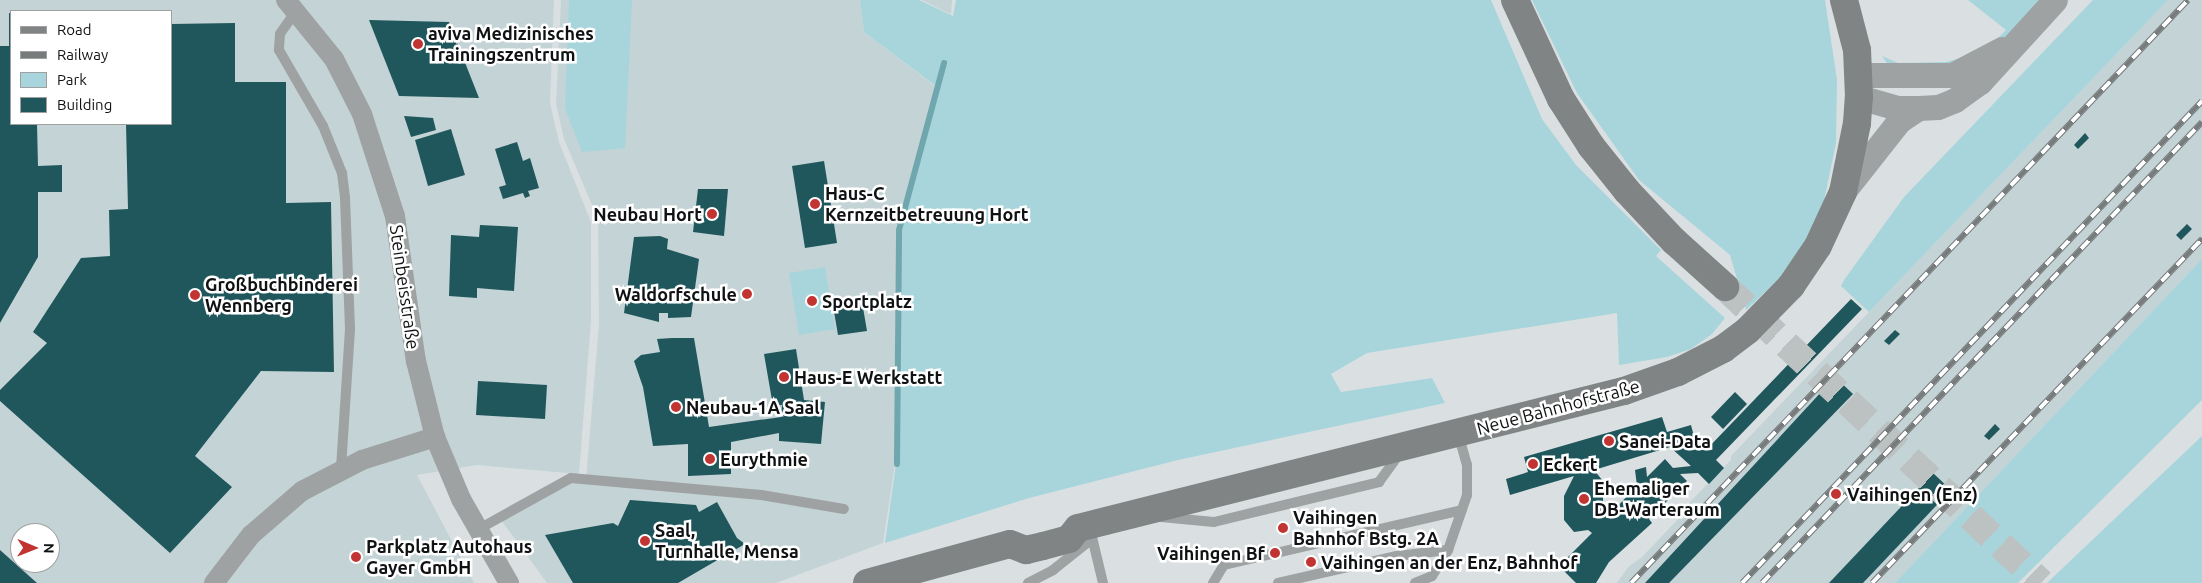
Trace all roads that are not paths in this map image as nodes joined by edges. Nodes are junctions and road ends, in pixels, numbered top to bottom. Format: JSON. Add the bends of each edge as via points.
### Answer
{"nodes":[{"id":1,"x":1515,"y":0,"type":"edge"},
{"id":2,"x":1844,"y":0,"type":"edge"},
{"id":3,"x":2055,"y":0,"type":"edge"},
{"id":4,"x":291,"y":5,"type":"edge"},
{"id":5,"x":2015,"y":42,"type":"junction"},
{"id":6,"x":1859,"y":86,"type":"junction"},
{"id":7,"x":1918,"y":108,"type":"junction"},
{"id":8,"x":1843,"y":192,"type":"junction"},
{"id":9,"x":1725,"y":287,"type":"tunnel mouth"},
{"id":10,"x":1458,"y":433,"type":"junction"},
{"id":11,"x":436,"y":437,"type":"junction"},
{"id":12,"x":340,"y":470,"type":"junction"},
{"id":13,"x":844,"y":509,"type":"dead end"},
{"id":14,"x":1462,"y":510,"type":"junction"},
{"id":15,"x":477,"y":530,"type":"junction"},
{"id":16,"x":1086,"y":530,"type":"junction"},
{"id":17,"x":1448,"y":550,"type":"junction"},
{"id":18,"x":214,"y":583,"type":"edge"},
{"id":19,"x":509,"y":583,"type":"edge"},
{"id":20,"x":867,"y":583,"type":"edge"},
{"id":21,"x":1028,"y":583,"type":"edge"},
{"id":22,"x":1103,"y":583,"type":"edge"},
{"id":23,"x":1213,"y":583,"type":"edge"},
{"id":24,"x":1278,"y":583,"type":"edge"},
{"id":25,"x":1415,"y":583,"type":"edge"}],
"edges":[{"from":1,"to":9,"type":"main road","via":[[1561,99],[1591,146],[1674,241]]},
{"from":2,"to":6,"type":"main road","name":"Neue Bahnhofstraße","via":[[1854,34]]},
{"from":3,"to":5,"type":"street"},
{"from":4,"to":11,"type":"street","name":"Steinbeisstraße","via":[[347,81],[377,154],[395,216],[416,361]]},
{"from":4,"to":12,"type":"lane","via":[[280,34],[279,50],[323,126],[342,173],[345,198],[350,329]]},
{"from":5,"to":6,"type":"street","via":[[1952,75]]},
{"from":5,"to":7,"type":"street","via":[[1980,82],[1955,100],[1938,107]]},
{"from":6,"to":7,"type":"street","via":[[1897,108]]},
{"from":6,"to":8,"type":"main road","name":"Neue Bahnhofstraße","via":[[1858,123]]},
{"from":7,"to":8,"type":"street","via":[[1899,121],[1874,149]]},
{"from":8,"to":10,"type":"main road","name":"Neue Bahnhofstraße","via":[[1818,246],[1791,286],[1748,330],[1722,349],[1654,382]]},
{"from":10,"to":14,"type":"lane","via":[[1467,475]]},
{"from":10,"to":16,"type":"main road","name":"Neue Bahnhofstraße","via":[[1133,514]]},
{"from":11,"to":12,"type":"street","via":[[394,448]]},
{"from":11,"to":15,"type":"street","name":"Steinbeisstraße"},
{"from":12,"to":18,"type":"street","via":[[302,491],[251,535]]},
{"from":13,"to":15,"type":"lane","via":[[762,496],[571,478]]},
{"from":14,"to":17,"type":"lane"},
{"from":14,"to":23,"type":"lane","via":[[1224,565]]},
{"from":15,"to":19,"type":"street","name":"Steinbeisstraße"},
{"from":16,"to":20,"type":"main road","name":"Neue Bahnhofstraße","via":[[1068,521],[1018,532],[1010,544]]},
{"from":16,"to":21,"type":"lane","via":[[1053,570]]},
{"from":16,"to":22,"type":"lane"},
{"from":17,"to":24,"type":"lane","via":[[1397,556]]},
{"from":17,"to":25,"type":"lane","via":[[1432,576]]}]}
